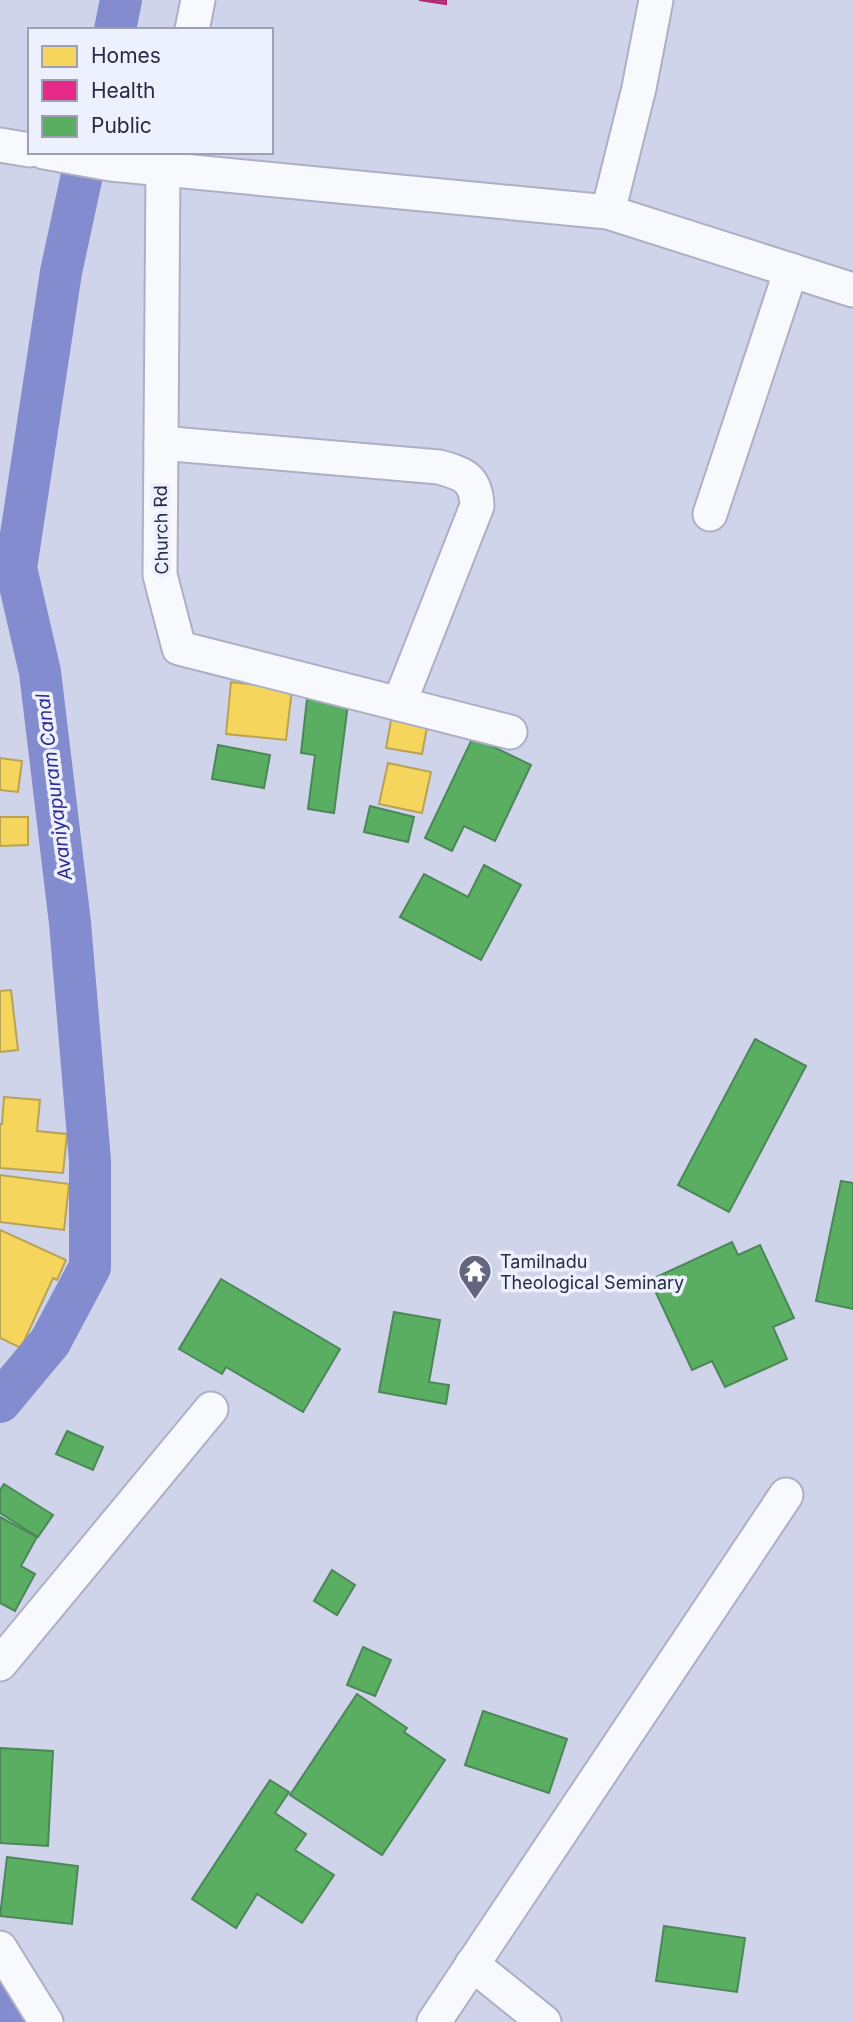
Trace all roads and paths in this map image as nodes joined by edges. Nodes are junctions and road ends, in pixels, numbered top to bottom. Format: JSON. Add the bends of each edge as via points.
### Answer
{"nodes":[{"id":1,"x":198,"y":0,"type":"edge"},
{"id":2,"x":656,"y":0,"type":"edge"},
{"id":3,"x":192,"y":28,"type":"edge"},
{"id":4,"x":0,"y":145,"type":"edge"},
{"id":5,"x":28,"y":150,"type":"edge"},
{"id":6,"x":56,"y":154,"type":"edge"},
{"id":7,"x":165,"y":160,"type":"edge"},
{"id":8,"x":608,"y":212,"type":"junction"},
{"id":9,"x":791,"y":270,"type":"junction"},
{"id":10,"x":853,"y":290,"type":"edge"},
{"id":11,"x":161,"y":443,"type":"junction"},
{"id":12,"x":710,"y":514,"type":"dead end"},
{"id":13,"x":399,"y":704,"type":"junction"},
{"id":14,"x":510,"y":732,"type":"dead end"},
{"id":15,"x":211,"y":1409,"type":"dead end"},
{"id":16,"x":786,"y":1494,"type":"dead end"},
{"id":17,"x":0,"y":1664,"type":"edge"},
{"id":18,"x":0,"y":1948,"type":"edge"},
{"id":19,"x":472,"y":1964,"type":"junction"},
{"id":20,"x":46,"y":2022,"type":"edge"},
{"id":21,"x":434,"y":2022,"type":"edge"},
{"id":22,"x":544,"y":2022,"type":"edge"}],
"edges":[{"from":1,"to":3,"type":"street"},
{"from":2,"to":8,"type":"street"},
{"from":4,"to":5,"type":"street"},
{"from":6,"to":7,"type":"street","via":[[111,164]]},
{"from":7,"to":8,"type":"street"},
{"from":7,"to":11,"type":"street","name":"Church Rd"},
{"from":8,"to":9,"type":"street"},
{"from":9,"to":10,"type":"street"},
{"from":9,"to":12,"type":"street"},
{"from":11,"to":13,"type":"street","name":"Church Rd","via":[[160,575],[179,648]]},
{"from":11,"to":13,"type":"street","via":[[439,467],[471,481],[477,506]]},
{"from":13,"to":14,"type":"street","name":"Church Rd"},
{"from":15,"to":17,"type":"street"},
{"from":16,"to":19,"type":"street"},
{"from":18,"to":20,"type":"street"},
{"from":19,"to":21,"type":"street"},
{"from":19,"to":22,"type":"street"}]}
